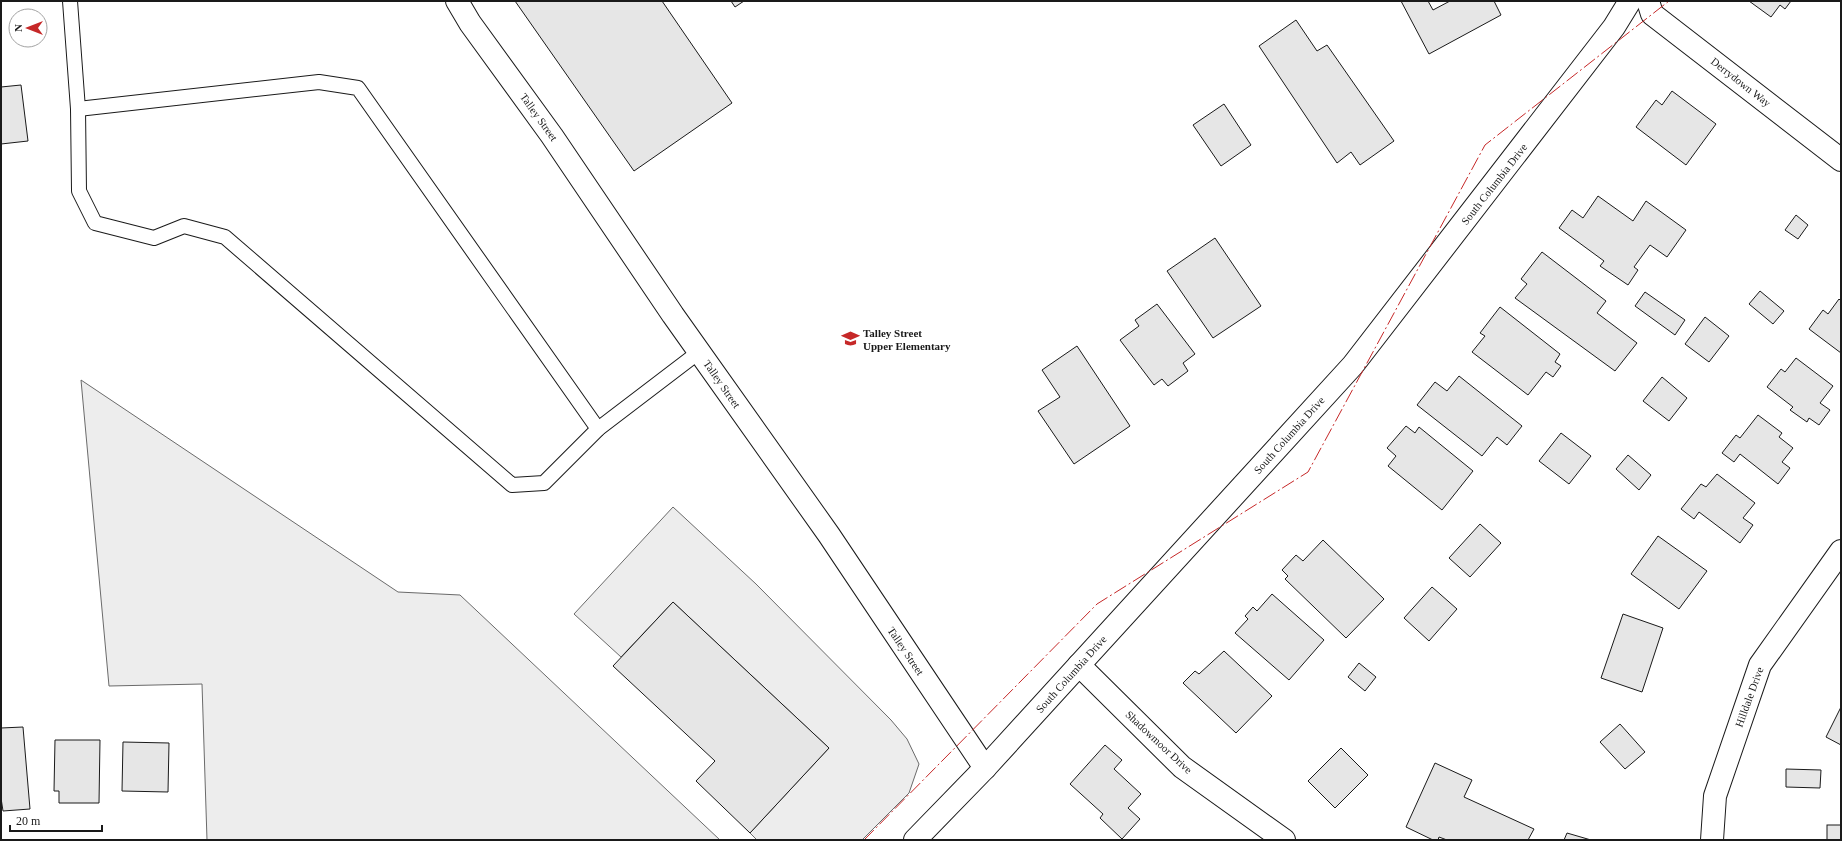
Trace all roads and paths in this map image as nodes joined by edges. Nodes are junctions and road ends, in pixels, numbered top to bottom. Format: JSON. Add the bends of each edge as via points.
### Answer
{"nodes":[{"id":1,"x":70,"y":1,"type":"edge"},
{"id":2,"x":457,"y":1,"type":"edge"},
{"id":3,"x":1630,"y":1,"type":"edge"},
{"id":4,"x":1648,"y":1,"type":"edge"},
{"id":5,"x":78,"y":110,"type":"junction"},
{"id":6,"x":1841,"y":160,"type":"edge"},
{"id":7,"x":699,"y":352,"type":"junction"},
{"id":8,"x":598,"y":429,"type":"junction"},
{"id":9,"x":1841,"y":551,"type":"edge"},
{"id":10,"x":1079,"y":665,"type":"junction"},
{"id":11,"x":985,"y":768,"type":"junction"},
{"id":12,"x":915,"y":840,"type":"edge"},
{"id":13,"x":1284,"y":840,"type":"edge"},
{"id":14,"x":1712,"y":840,"type":"edge"}],
"edges":[{"from":1,"to":5,"type":"lane"},
{"from":2,"to":7,"type":"street","name":"Talley Street"},
{"from":3,"to":10,"type":"street","name":"South Columbia Drive","via":[[1614,27],[1505,170],[1353,364]]},
{"from":4,"to":6,"type":"street","name":"Derrydown Way","via":[[1652,14]]},
{"from":5,"to":8,"type":"lane","via":[[319,82],[358,88]]},
{"from":5,"to":8,"type":"lane","via":[[79,191],[95,223],[154,238],[184,226],[225,237],[512,485],[544,483]]},
{"from":7,"to":8,"type":"lane"},
{"from":7,"to":11,"type":"street","name":"Talley Street","via":[[829,535]]},
{"from":9,"to":14,"type":"street","name":"Hilldale Drive","via":[[1760,665],[1715,796]]},
{"from":10,"to":11,"type":"street","name":"South Columbia Drive"},
{"from":10,"to":13,"type":"street","name":"Shadowmoor Drive","via":[[1182,767]]},
{"from":11,"to":12,"type":"street","name":"South Columbia Drive"}]}
